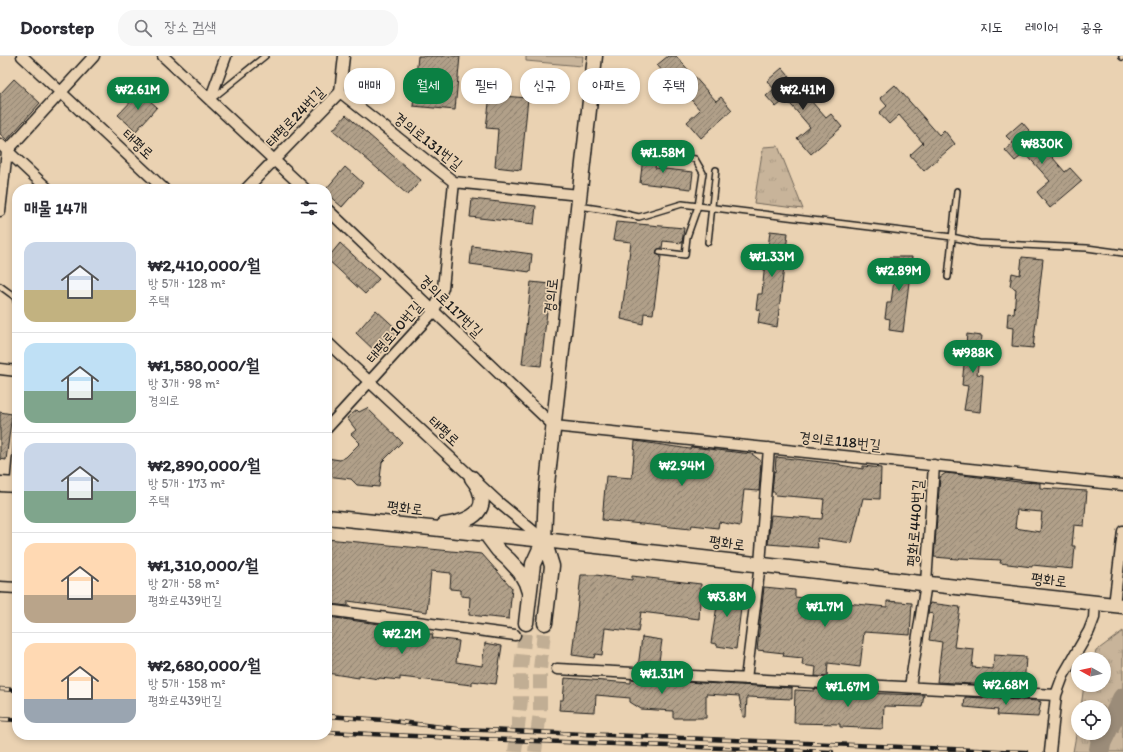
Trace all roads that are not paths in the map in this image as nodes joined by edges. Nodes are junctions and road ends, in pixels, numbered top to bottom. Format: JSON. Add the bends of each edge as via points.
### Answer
{"nodes":[{"id":1,"x":22,"y":56,"type":"edge"},
{"id":2,"x":94,"y":56,"type":"edge"},
{"id":3,"x":163,"y":56,"type":"edge"},
{"id":4,"x":226,"y":56,"type":"edge"},
{"id":5,"x":265,"y":56,"type":"edge"},
{"id":6,"x":344,"y":56,"type":"edge"},
{"id":7,"x":595,"y":56,"type":"edge"},
{"id":8,"x":61,"y":92,"type":"junction"},
{"id":9,"x":340,"y":92,"type":"junction"},
{"id":10,"x":210,"y":100,"type":"junction"},
{"id":11,"x":2,"y":148,"type":"edge"},
{"id":12,"x":274,"y":160,"type":"junction"},
{"id":13,"x":660,"y":163,"type":"dead end"},
{"id":14,"x":716,"y":170,"type":"dead end"},
{"id":15,"x":454,"y":182,"type":"junction"},
{"id":16,"x":42,"y":184,"type":"edge"},
{"id":17,"x":159,"y":184,"type":"edge"},
{"id":18,"x":251,"y":184,"type":"edge"},
{"id":19,"x":300,"y":184,"type":"edge"},
{"id":20,"x":957,"y":191,"type":"dead end"},
{"id":21,"x":579,"y":201,"type":"junction"},
{"id":22,"x":698,"y":206,"type":"junction"},
{"id":23,"x":712,"y":207,"type":"junction"},
{"id":24,"x":0,"y":211,"type":"edge"},
{"id":25,"x":332,"y":215,"type":"edge"},
{"id":26,"x":952,"y":237,"type":"junction"},
{"id":27,"x":708,"y":242,"type":"dead end"},
{"id":28,"x":660,"y":252,"type":"dead end"},
{"id":29,"x":1123,"y":253,"type":"edge"},
{"id":30,"x":948,"y":277,"type":"dead end"},
{"id":31,"x":0,"y":286,"type":"edge"},
{"id":32,"x":12,"y":295,"type":"edge"},
{"id":33,"x":434,"y":311,"type":"junction"},
{"id":34,"x":332,"y":347,"type":"edge"},
{"id":35,"x":0,"y":369,"type":"edge"},
{"id":36,"x":12,"y":370,"type":"edge"},
{"id":37,"x":370,"y":382,"type":"junction"},
{"id":38,"x":332,"y":423,"type":"edge"},
{"id":39,"x":554,"y":426,"type":"junction"},
{"id":40,"x":769,"y":448,"type":"junction"},
{"id":41,"x":934,"y":466,"type":"junction"},
{"id":42,"x":12,"y":473,"type":"edge"},
{"id":43,"x":472,"y":478,"type":"junction"},
{"id":44,"x":10,"y":485,"type":"edge"},
{"id":45,"x":1123,"y":485,"type":"edge"},
{"id":46,"x":332,"y":518,"type":"edge"},
{"id":47,"x":425,"y":527,"type":"junction"},
{"id":48,"x":1123,"y":531,"type":"edge"},
{"id":49,"x":486,"y":534,"type":"junction"},
{"id":50,"x":544,"y":540,"type":"junction"},
{"id":51,"x":760,"y":564,"type":"junction"},
{"id":52,"x":926,"y":583,"type":"junction"},
{"id":53,"x":0,"y":587,"type":"edge"},
{"id":54,"x":12,"y":588,"type":"edge"},
{"id":55,"x":529,"y":593,"type":"junction"},
{"id":56,"x":1095,"y":602,"type":"junction"},
{"id":57,"x":1119,"y":605,"type":"edge"},
{"id":58,"x":332,"y":611,"type":"edge"},
{"id":59,"x":526,"y":623,"type":"tunnel mouth"},
{"id":60,"x":545,"y":623,"type":"tunnel mouth"},
{"id":61,"x":514,"y":635,"type":"dead end"},
{"id":62,"x":557,"y":669,"type":"dead end"},
{"id":63,"x":746,"y":679,"type":"junction"},
{"id":64,"x":910,"y":687,"type":"junction"},
{"id":65,"x":1056,"y":695,"type":"junction"},
{"id":66,"x":1050,"y":752,"type":"edge"}],
"edges":[{"from":1,"to":8,"type":"street","name":"태평로"},
{"from":2,"to":8,"type":"street"},
{"from":3,"to":10,"type":"street"},
{"from":4,"to":10,"type":"street"},
{"from":5,"to":10,"type":"lane"},
{"from":6,"to":9,"type":"street","name":"태평로24번길"},
{"from":7,"to":21,"type":"main road","name":"경의로"},
{"from":8,"to":11,"type":"street"},
{"from":8,"to":17,"type":"street","name":"태평로"},
{"from":9,"to":12,"type":"street","name":"태평로24번길"},
{"from":9,"to":15,"type":"street","name":"경의로131번길"},
{"from":10,"to":12,"type":"street"},
{"from":11,"to":16,"type":"street"},
{"from":11,"to":24,"type":"street"},
{"from":12,"to":18,"type":"street","name":"태평로24번길"},
{"from":12,"to":19,"type":"street"},
{"from":13,"to":22,"type":"lane","via":[[673,156],[695,159],[703,173]]},
{"from":14,"to":23,"type":"lane"},
{"from":15,"to":21,"type":"street","name":"경의로131번길"},
{"from":15,"to":33,"type":"street","name":"태평로10번길","via":[[443,288]]},
{"from":20,"to":26,"type":"lane"},
{"from":21,"to":22,"type":"lane","via":[[639,218],[682,204]]},
{"from":21,"to":39,"type":"main road","name":"경의로"},
{"from":22,"to":23,"type":"lane"},
{"from":22,"to":28,"type":"lane","via":[[687,237],[685,255]]},
{"from":23,"to":26,"type":"lane"},
{"from":23,"to":27,"type":"lane"},
{"from":25,"to":33,"type":"street","name":"경의로117번길"},
{"from":26,"to":29,"type":"lane","via":[[979,243],[1087,248]]},
{"from":26,"to":30,"type":"lane"},
{"from":31,"to":32,"type":"lane"},
{"from":33,"to":37,"type":"street","name":"태평로10번길"},
{"from":33,"to":39,"type":"street","name":"경의로117번길"},
{"from":34,"to":37,"type":"street","name":"태평로"},
{"from":35,"to":36,"type":"street"},
{"from":37,"to":38,"type":"street","name":"태평로10번길"},
{"from":37,"to":43,"type":"street","name":"태평로"},
{"from":39,"to":40,"type":"street","name":"경의로118번길"},
{"from":39,"to":50,"type":"main road","name":"경의로","via":[[546,492]]},
{"from":40,"to":41,"type":"street","name":"경의로118번길"},
{"from":40,"to":51,"type":"street"},
{"from":41,"to":45,"type":"street","name":"경의로118번길"},
{"from":41,"to":52,"type":"street","name":"평화로440번길"},
{"from":42,"to":44,"type":"lane"},
{"from":43,"to":47,"type":"main road","via":[[482,499],[475,514],[457,523]]},
{"from":43,"to":50,"type":"street","name":"태평로"},
{"from":46,"to":47,"type":"main road","name":"평화로"},
{"from":47,"to":49,"type":"main road","name":"평화로"},
{"from":48,"to":57,"type":"street"},
{"from":49,"to":50,"type":"main road","name":"평화로"},
{"from":49,"to":55,"type":"main road","via":[[520,572]]},
{"from":50,"to":51,"type":"main road","name":"평화로"},
{"from":50,"to":55,"type":"main road","name":"경의로","via":[[533,564]]},
{"from":50,"to":60,"type":"main road","name":"경의로","via":[[552,566]]},
{"from":51,"to":52,"type":"main road","name":"평화로"},
{"from":51,"to":63,"type":"street"},
{"from":52,"to":56,"type":"main road","name":"평화로"},
{"from":52,"to":64,"type":"street","name":"평화로440번길"},
{"from":53,"to":54,"type":"street"},
{"from":55,"to":59,"type":"main road","name":"경의로"},
{"from":56,"to":57,"type":"main road","name":"평화로"},
{"from":56,"to":65,"type":"street","via":[[1094,618],[1089,631],[1063,676]]},
{"from":58,"to":61,"type":"street"},
{"from":62,"to":63,"type":"street"},
{"from":63,"to":64,"type":"street"},
{"from":64,"to":65,"type":"street"},
{"from":65,"to":66,"type":"street"}]}
